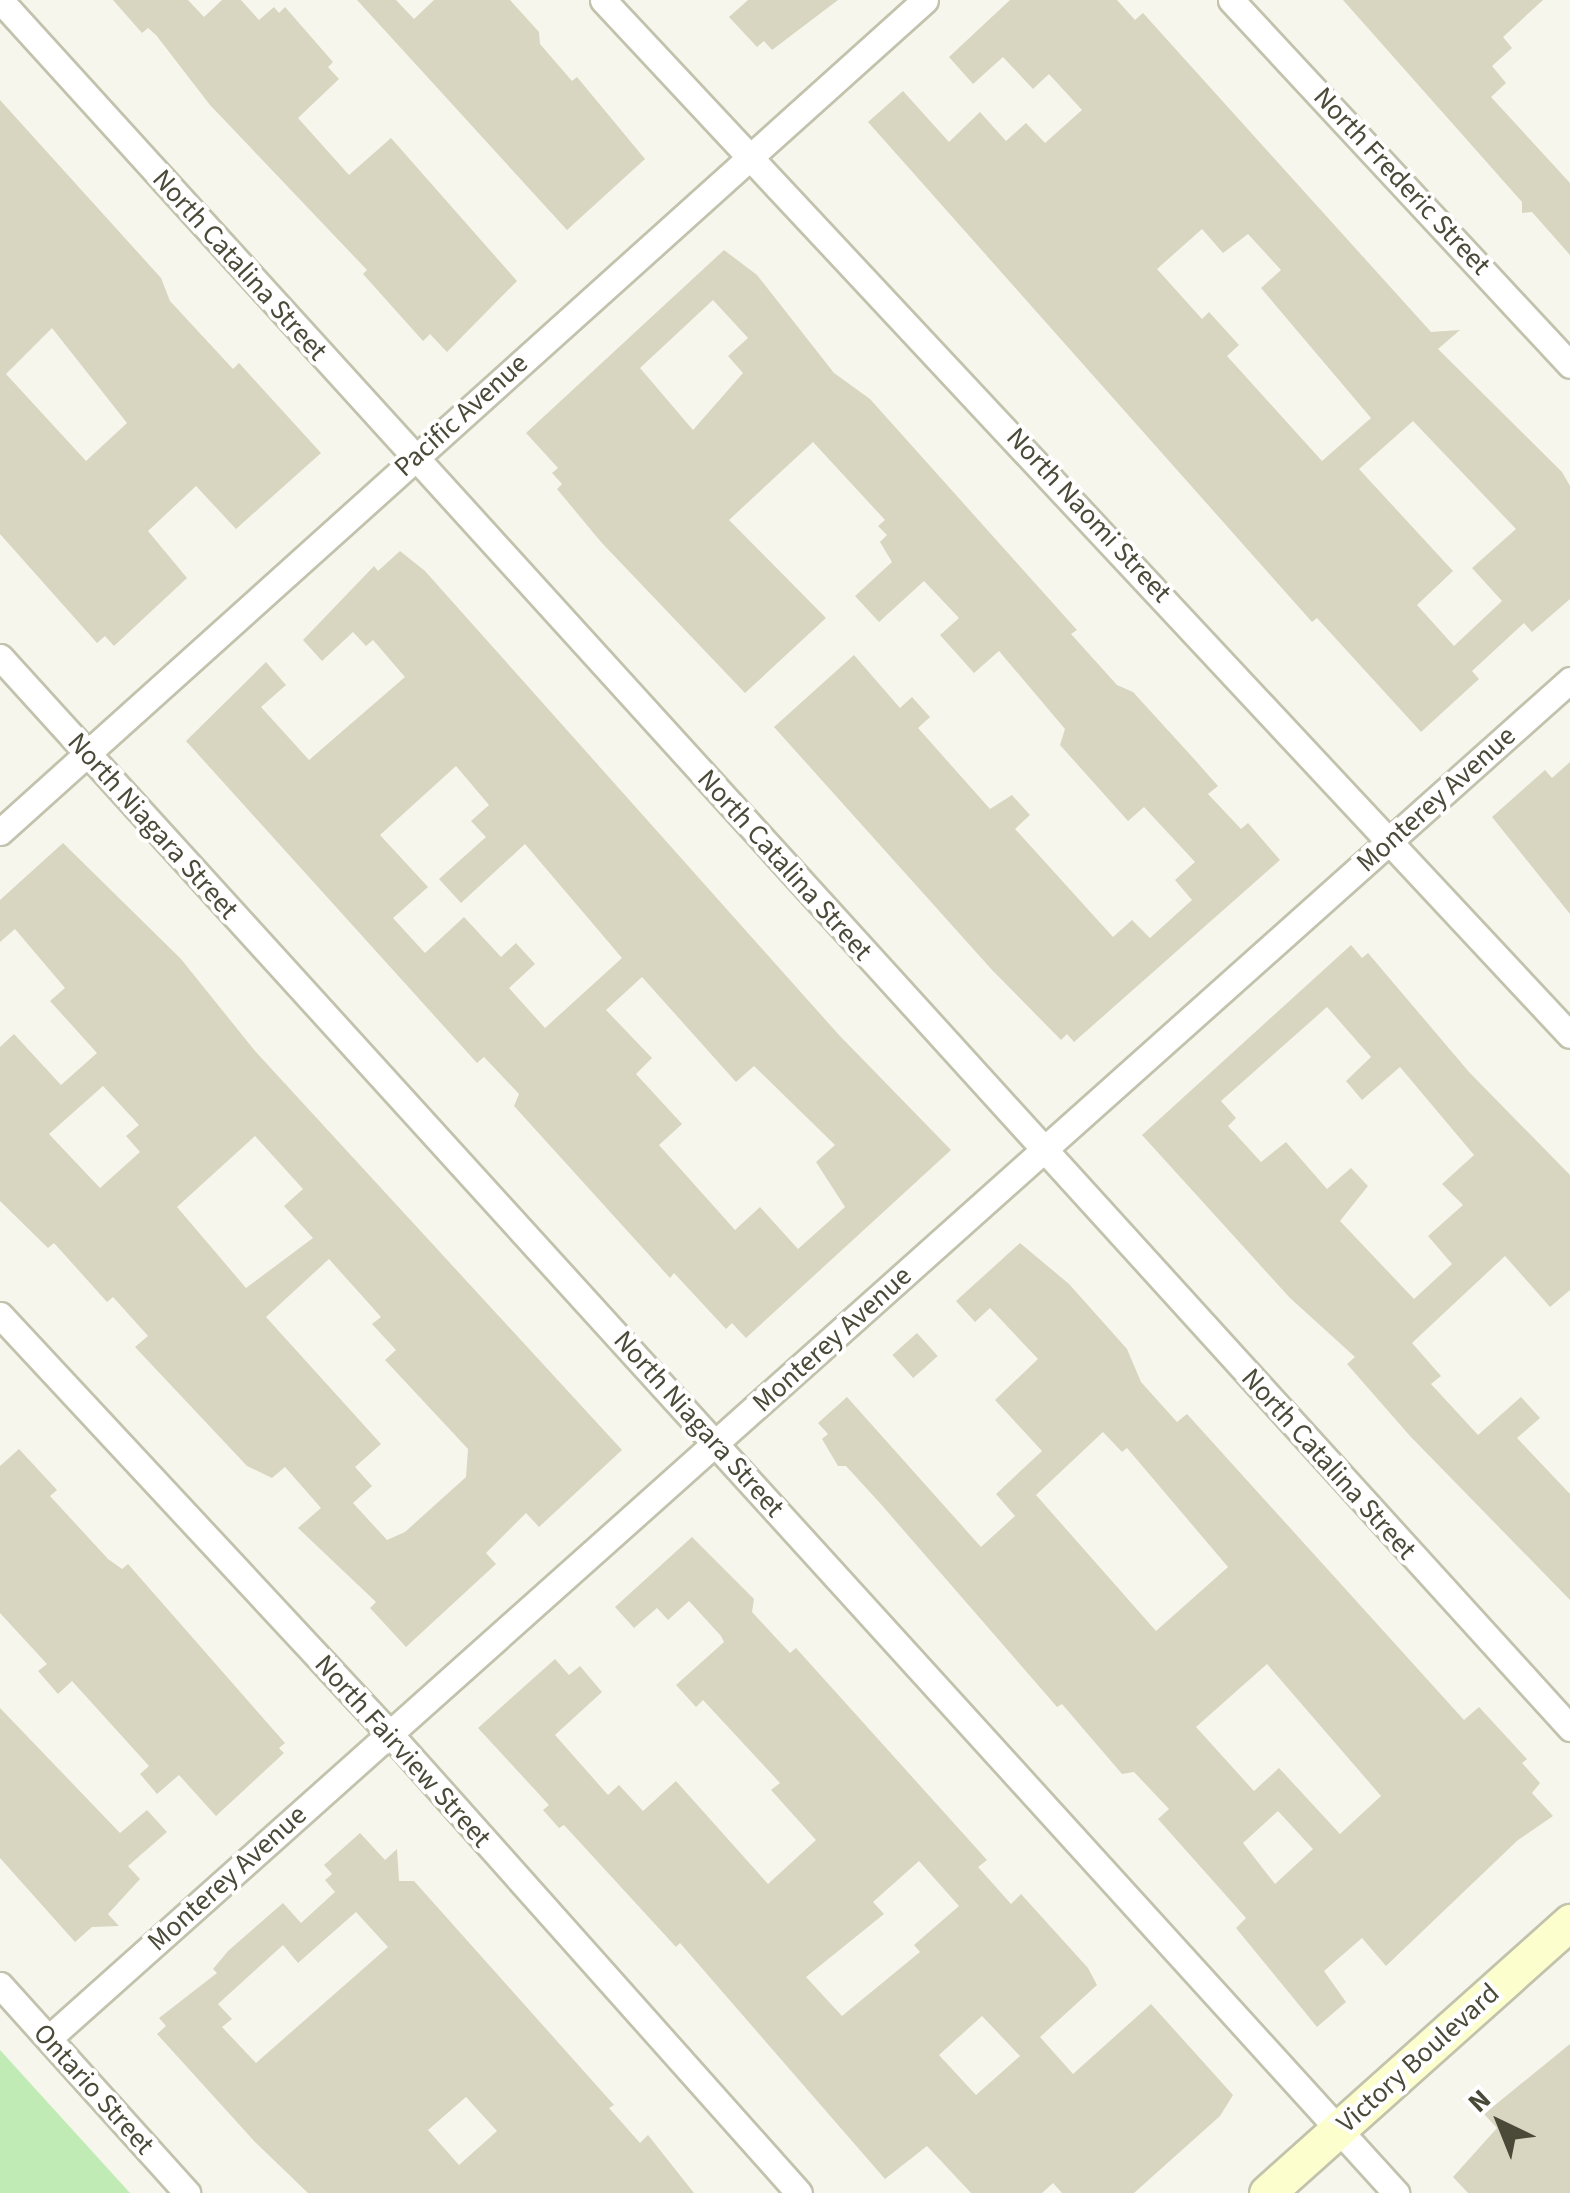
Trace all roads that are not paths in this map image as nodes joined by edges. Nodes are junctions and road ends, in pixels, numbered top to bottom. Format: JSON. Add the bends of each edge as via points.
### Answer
{"nodes":[{"id":1,"x":0,"y":0,"type":"edge"},
{"id":2,"x":603,"y":0,"type":"edge"},
{"id":3,"x":924,"y":0,"type":"edge"},
{"id":4,"x":1232,"y":0,"type":"edge"},
{"id":5,"x":748,"y":160,"type":"junction"},
{"id":6,"x":1570,"y":365,"type":"edge"},
{"id":7,"x":415,"y":456,"type":"junction"},
{"id":8,"x":0,"y":657,"type":"edge"},
{"id":9,"x":1570,"y":680,"type":"edge"},
{"id":10,"x":87,"y":754,"type":"junction"},
{"id":11,"x":0,"y":832,"type":"edge"},
{"id":12,"x":1392,"y":838,"type":"junction"},
{"id":13,"x":1570,"y":1035,"type":"edge"},
{"id":14,"x":1043,"y":1150,"type":"junction"},
{"id":15,"x":0,"y":1315,"type":"edge"},
{"id":16,"x":716,"y":1442,"type":"junction"},
{"id":17,"x":1570,"y":1728,"type":"edge"},
{"id":18,"x":389,"y":1733,"type":"junction"},
{"id":19,"x":1570,"y":1922,"type":"edge"},
{"id":20,"x":0,"y":1985,"type":"edge"},
{"id":21,"x":49,"y":2038,"type":"junction"},
{"id":22,"x":1338,"y":2129,"type":"junction"},
{"id":23,"x":187,"y":2193,"type":"edge"},
{"id":24,"x":799,"y":2193,"type":"edge"},
{"id":25,"x":1267,"y":2193,"type":"edge"},
{"id":26,"x":1396,"y":2193,"type":"edge"}],
"edges":[{"from":1,"to":7,"type":"street","name":"North Catalina Street"},
{"from":2,"to":5,"type":"street","name":"North Naomi Street"},
{"from":3,"to":5,"type":"street","name":"Pacific Avenue"},
{"from":4,"to":6,"type":"street","name":"North Frederic Street"},
{"from":5,"to":7,"type":"street","name":"Pacific Avenue"},
{"from":5,"to":12,"type":"street","name":"North Naomi Street","via":[[774,179]]},
{"from":7,"to":10,"type":"street","name":"Pacific Avenue"},
{"from":7,"to":14,"type":"street","name":"North Catalina Street"},
{"from":8,"to":10,"type":"street","name":"North Niagara Street"},
{"from":9,"to":12,"type":"street","name":"Monterey Avenue"},
{"from":10,"to":11,"type":"street","name":"Pacific Avenue"},
{"from":10,"to":16,"type":"street","name":"North Niagara Street"},
{"from":12,"to":13,"type":"street","name":"North Naomi Street"},
{"from":12,"to":14,"type":"street","name":"Monterey Avenue"},
{"from":14,"to":16,"type":"street","name":"Monterey Avenue"},
{"from":14,"to":17,"type":"street","name":"North Catalina Street"},
{"from":15,"to":18,"type":"street","name":"North Fairview Street"},
{"from":16,"to":18,"type":"street","name":"Monterey Avenue"},
{"from":16,"to":22,"type":"street","name":"North Niagara Street"},
{"from":18,"to":21,"type":"street","name":"Monterey Avenue"},
{"from":18,"to":24,"type":"street","name":"North Fairview Street"},
{"from":19,"to":22,"type":"main road","name":"Victory Boulevard"},
{"from":20,"to":21,"type":"street","name":"Ontario Street"},
{"from":21,"to":23,"type":"street","name":"Ontario Street"},
{"from":22,"to":25,"type":"main road","name":"Victory Boulevard"},
{"from":22,"to":26,"type":"street","name":"North Niagara Street"}]}
